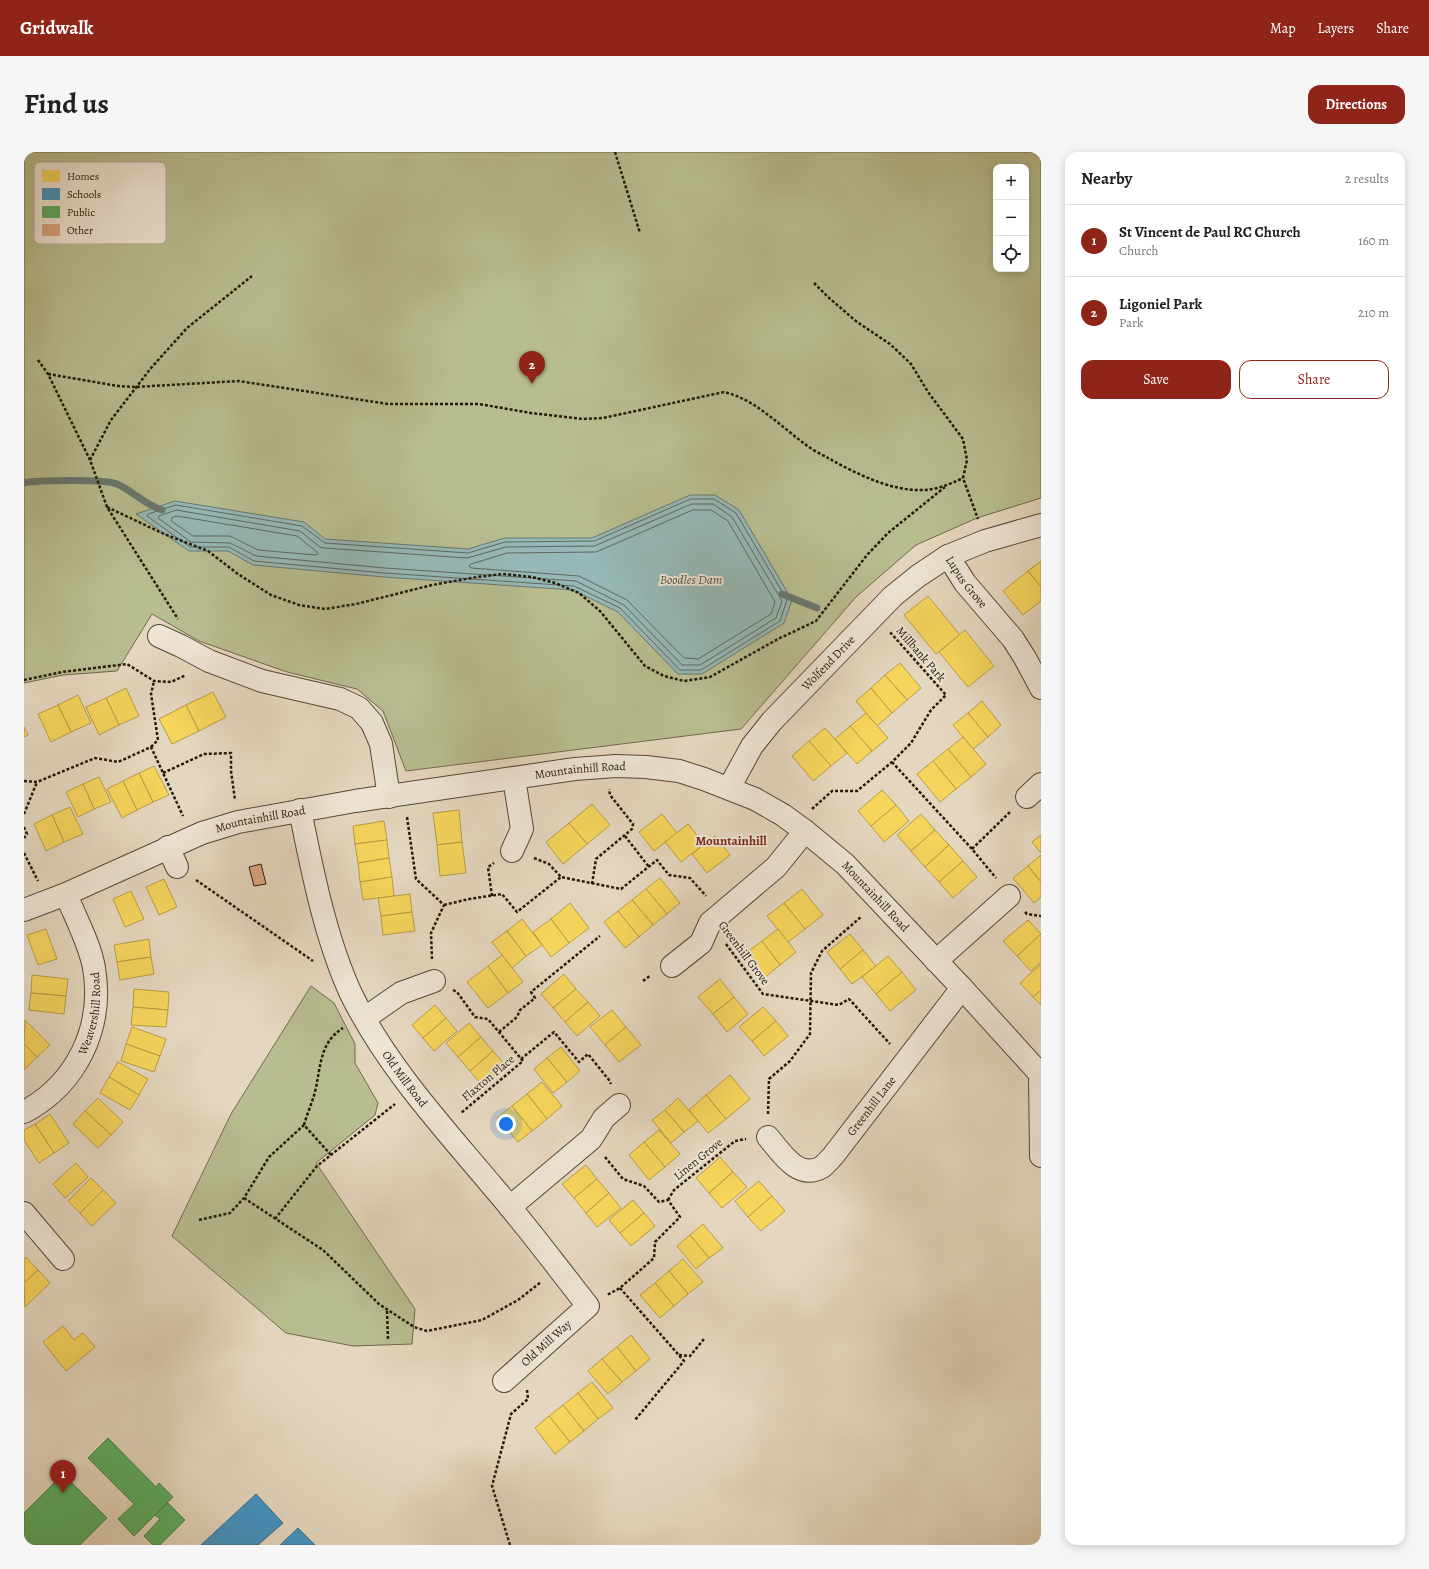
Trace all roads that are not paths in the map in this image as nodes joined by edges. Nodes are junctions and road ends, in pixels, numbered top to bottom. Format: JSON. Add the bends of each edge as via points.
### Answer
{"nodes":[{"id":1,"x":1041,"y":525,"type":"edge"},
{"id":2,"x":948,"y":556,"type":"junction"},
{"id":3,"x":158,"y":636,"type":"dead end"},
{"id":4,"x":1041,"y":688,"type":"edge"},
{"id":5,"x":514,"y":778,"type":"junction"},
{"id":6,"x":729,"y":788,"type":"junction"},
{"id":7,"x":397,"y":796,"type":"junction"},
{"id":8,"x":300,"y":810,"type":"junction"},
{"id":9,"x":800,"y":828,"type":"junction"},
{"id":10,"x":168,"y":848,"type":"junction"},
{"id":11,"x":512,"y":851,"type":"road end"},
{"id":12,"x":177,"y":867,"type":"road end"},
{"id":13,"x":1009,"y":896,"type":"road end"},
{"id":14,"x":57,"y":897,"type":"junction"},
{"id":15,"x":24,"y":910,"type":"edge"},
{"id":16,"x":936,"y":961,"type":"junction"},
{"id":17,"x":672,"y":966,"type":"dead end"},
{"id":18,"x":434,"y":981,"type":"road end"},
{"id":19,"x":962,"y":988,"type":"junction"},
{"id":20,"x":361,"y":1012,"type":"junction"},
{"id":21,"x":1041,"y":1074,"type":"edge"},
{"id":22,"x":619,"y":1105,"type":"road end"},
{"id":23,"x":24,"y":1112,"type":"edge"},
{"id":24,"x":768,"y":1137,"type":"road end"},
{"id":25,"x":1041,"y":1156,"type":"edge"},
{"id":26,"x":510,"y":1207,"type":"junction"},
{"id":27,"x":24,"y":1213,"type":"edge"},
{"id":28,"x":64,"y":1259,"type":"dead end"},
{"id":29,"x":588,"y":1306,"type":"joint"},
{"id":30,"x":504,"y":1381,"type":"dead end"}],
"edges":[{"from":1,"to":2,"type":"street","name":"Lupus Grove","via":[[985,541]]},
{"from":2,"to":4,"type":"street","name":"Lupus Grove","via":[[965,583],[1013,639]]},
{"from":2,"to":6,"type":"street","name":"Wolfend Drive","via":[[893,596],[772,720],[752,746]]},
{"from":3,"to":7,"type":"street","via":[[209,661],[262,681],[340,699],[359,708],[372,723]]},
{"from":5,"to":6,"type":"street","name":"Mountainhill Road","via":[[604,767],[646,767],[679,771]]},
{"from":5,"to":7,"type":"street","name":"Mountainhill Road"},
{"from":5,"to":11,"type":"street","via":[[522,829]]},
{"from":6,"to":9,"type":"street","name":"Mountainhill Road","via":[[756,799]]},
{"from":7,"to":8,"type":"street","name":"Mountainhill Road"},
{"from":8,"to":10,"type":"street","name":"Mountainhill Road","via":[[238,822],[193,836]]},
{"from":8,"to":20,"type":"street","name":"Old Mill Road","via":[[334,948]]},
{"from":9,"to":16,"type":"street","name":"Mountainhill Road","via":[[845,864]]},
{"from":9,"to":17,"type":"street","via":[[776,867],[715,918],[701,943]]},
{"from":10,"to":12,"type":"street"},
{"from":10,"to":14,"type":"street","name":"Mountainhill Road"},
{"from":13,"to":16,"type":"street"},
{"from":14,"to":15,"type":"street","name":"Mountainhill Road"},
{"from":14,"to":23,"type":"street","name":"Weavershill Road","via":[[86,940],[94,967],[97,998],[95,1019],[80,1059],[67,1078],[50,1095]]},
{"from":16,"to":19,"type":"street","name":"Mountainhill Road"},
{"from":18,"to":20,"type":"street"},
{"from":19,"to":21,"type":"street","name":"Mountainhill Road"},
{"from":19,"to":24,"type":"street","name":"Greenhill Lane","via":[[822,1167],[810,1172],[798,1169]]},
{"from":20,"to":26,"type":"street","name":"Old Mill Road","via":[[388,1058]]},
{"from":21,"to":25,"type":"street","name":"Mountainhill Road"},
{"from":22,"to":26,"type":"street","via":[[604,1118],[591,1139]]},
{"from":26,"to":29,"type":"street","name":"Old Mill Road"},
{"from":27,"to":28,"type":"street"},
{"from":29,"to":30,"type":"street","name":"Old Mill Way"}]}
